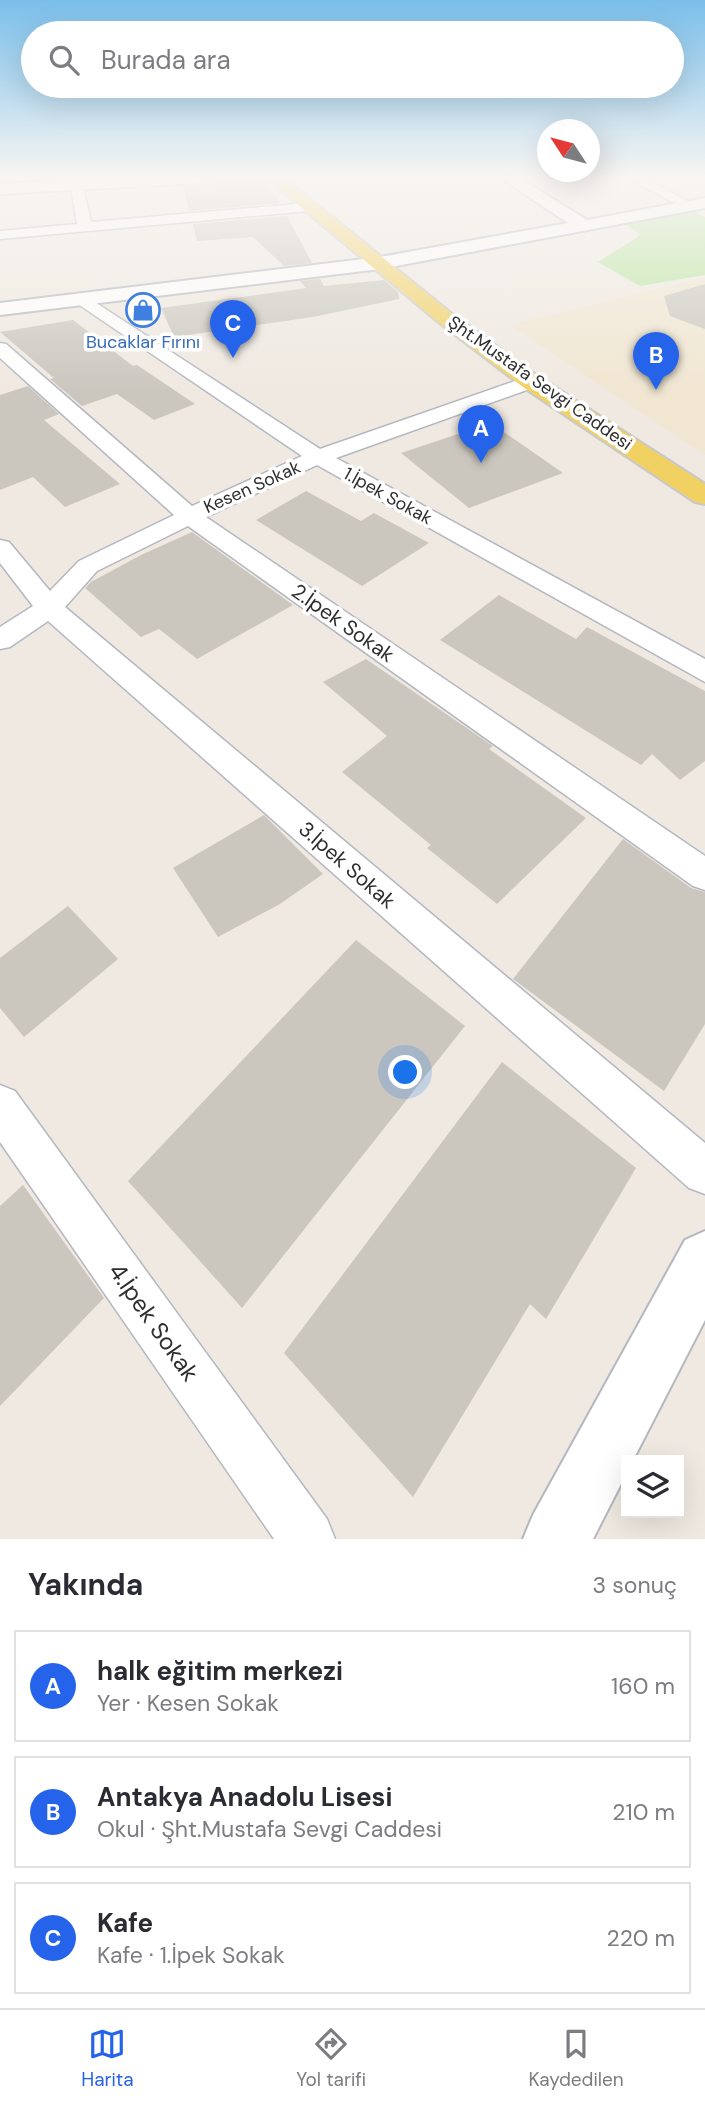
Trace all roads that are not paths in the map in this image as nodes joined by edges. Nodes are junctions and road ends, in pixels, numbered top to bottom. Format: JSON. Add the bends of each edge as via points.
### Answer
{"nodes":[{"id":1,"x":362,"y":249,"type":"edge"},
{"id":2,"x":456,"y":249,"type":"edge"},
{"id":3,"x":380,"y":263,"type":"junction"},
{"id":4,"x":84,"y":300,"type":"junction"},
{"id":5,"x":0,"y":309,"type":"edge"},
{"id":6,"x":0,"y":348,"type":"edge"},
{"id":7,"x":531,"y":382,"type":"junction"},
{"id":8,"x":318,"y":457,"type":"junction"},
{"id":9,"x":705,"y":496,"type":"edge"},
{"id":10,"x":189,"y":516,"type":"junction"},
{"id":11,"x":0,"y":547,"type":"edge"},
{"id":12,"x":48,"y":608,"type":"junction"},
{"id":13,"x":0,"y":640,"type":"edge"},
{"id":14,"x":705,"y":672,"type":"edge"},
{"id":15,"x":705,"y":874,"type":"edge"},
{"id":16,"x":0,"y":1106,"type":"edge"},
{"id":17,"x":705,"y":1172,"type":"edge"},
{"id":18,"x":705,"y":1260,"type":"edge"},
{"id":19,"x":307,"y":1539,"type":"edge"},
{"id":20,"x":556,"y":1539,"type":"edge"}],
"edges":[{"from":1,"to":3,"type":"main road","name":"Şht.Mustafa Sevgi Caddesi"},
{"from":2,"to":3,"type":"main road"},
{"from":3,"to":4,"type":"main road"},
{"from":3,"to":7,"type":"main road","name":"Şht.Mustafa Sevgi Caddesi"},
{"from":4,"to":5,"type":"main road"},
{"from":4,"to":8,"type":"street","name":"1.İpek Sokak"},
{"from":6,"to":10,"type":"street","name":"2.İpek Sokak"},
{"from":7,"to":8,"type":"street","name":"Kesen Sokak"},
{"from":7,"to":9,"type":"main road","name":"Şht.Mustafa Sevgi Caddesi"},
{"from":8,"to":10,"type":"street","name":"Kesen Sokak"},
{"from":8,"to":14,"type":"street","name":"1.İpek Sokak"},
{"from":10,"to":12,"type":"street","name":"Kesen Sokak","via":[[89,566]]},
{"from":10,"to":15,"type":"street","name":"2.İpek Sokak"},
{"from":11,"to":12,"type":"street","name":"3.İpek Sokak"},
{"from":12,"to":13,"type":"street","name":"Kesen Sokak"},
{"from":12,"to":17,"type":"street","name":"3.İpek Sokak"},
{"from":16,"to":19,"type":"street","name":"4.İpek Sokak"},
{"from":18,"to":20,"type":"main road"}]}
